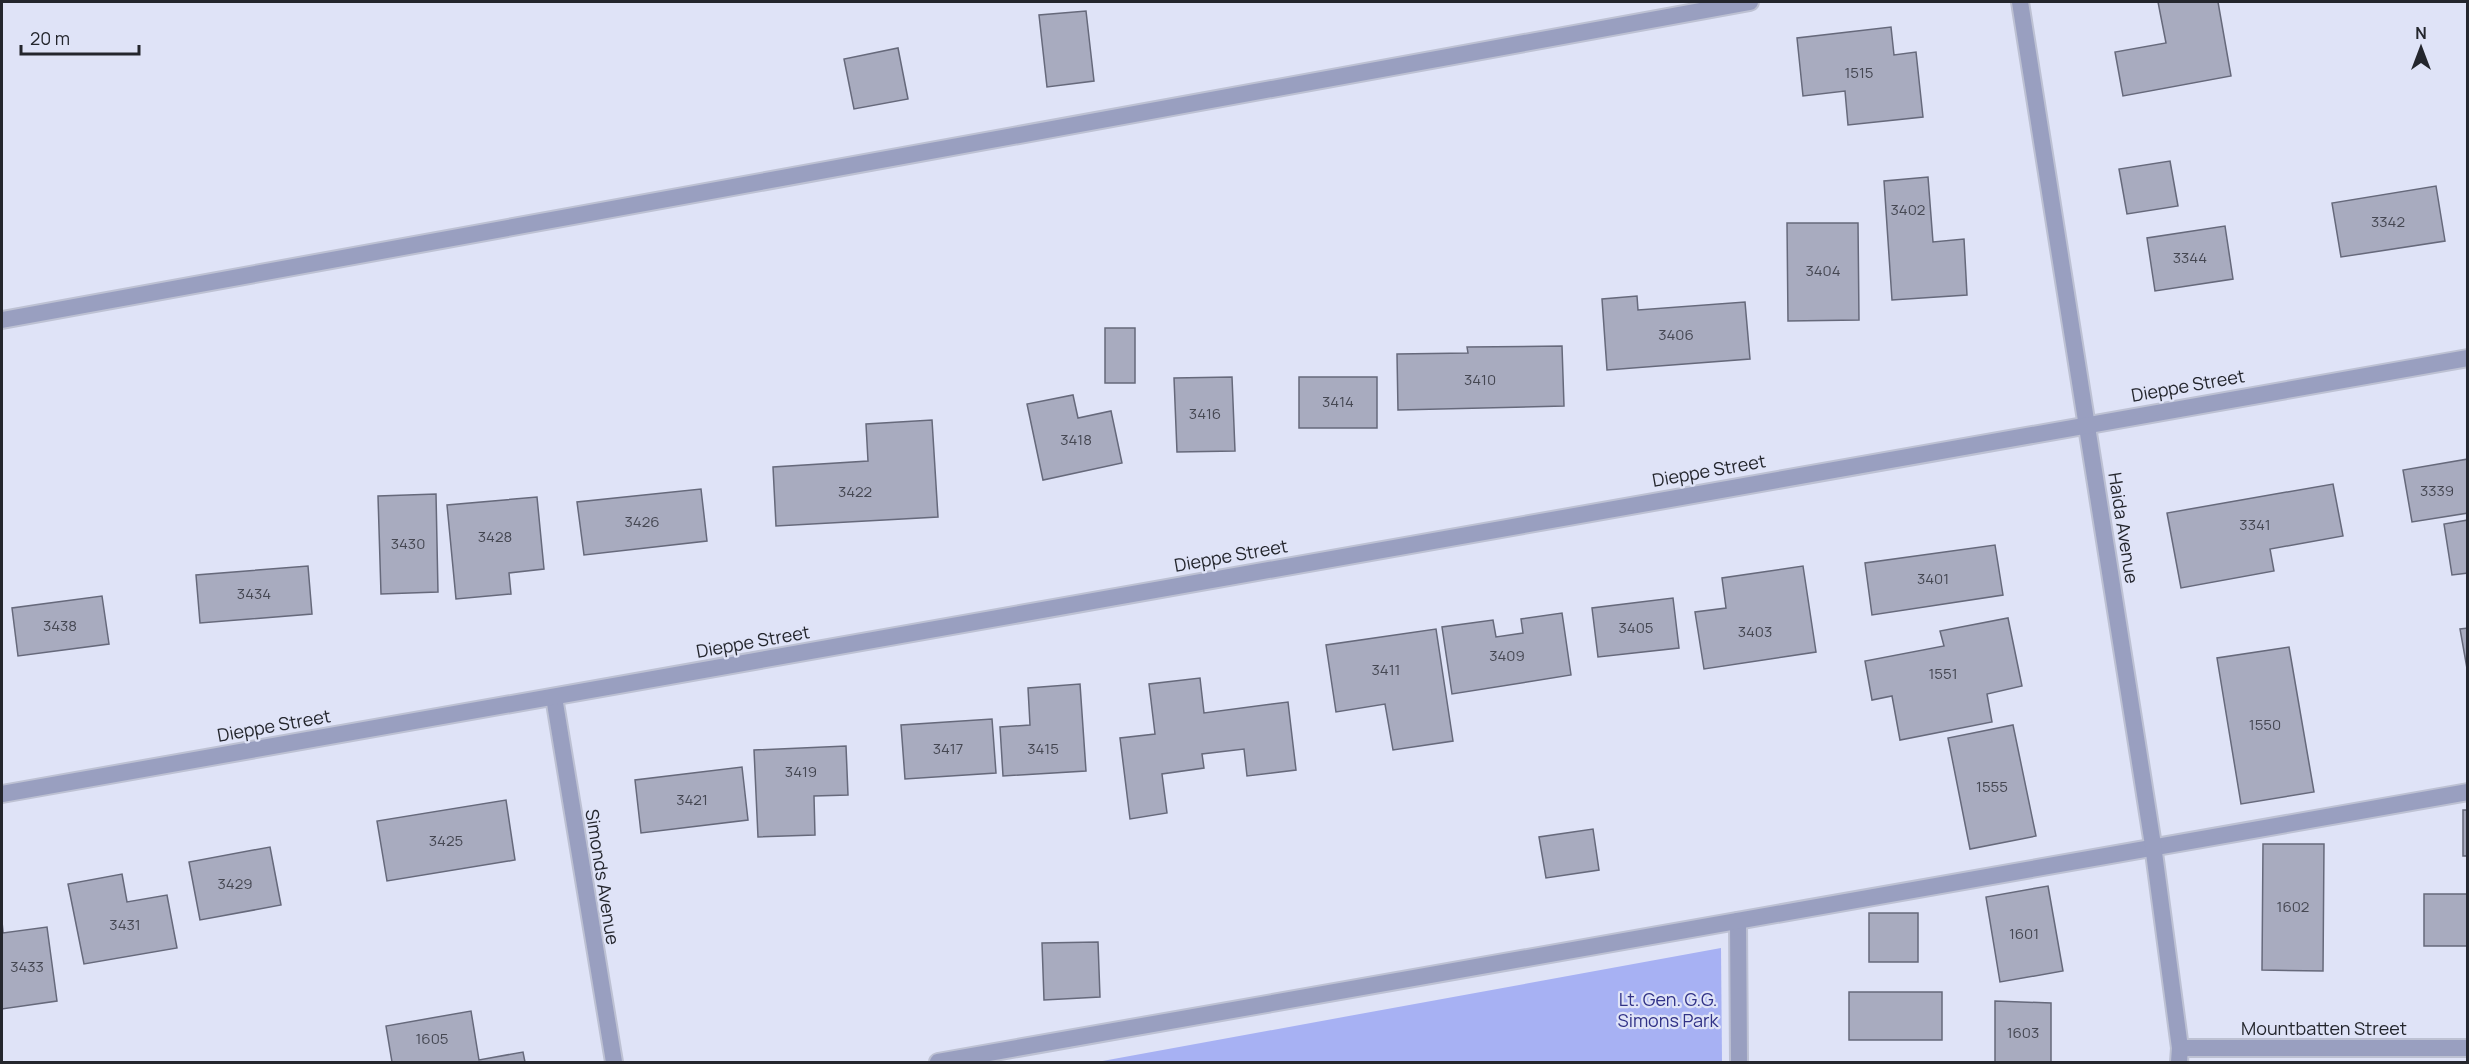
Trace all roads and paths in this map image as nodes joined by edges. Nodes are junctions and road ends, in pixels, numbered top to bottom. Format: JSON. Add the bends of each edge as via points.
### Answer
{"nodes":[{"id":1,"x":1750,"y":2,"type":"edge"},
{"id":2,"x":2020,"y":2,"type":"edge"},
{"id":3,"x":2,"y":320,"type":"edge"},
{"id":4,"x":2468,"y":358,"type":"edge"},
{"id":5,"x":2087,"y":423,"type":"junction"},
{"id":6,"x":554,"y":697,"type":"junction"},
{"id":7,"x":2468,"y":792,"type":"edge"},
{"id":8,"x":2,"y":794,"type":"edge"},
{"id":9,"x":2153,"y":845,"type":"junction"},
{"id":10,"x":1738,"y":921,"type":"junction"},
{"id":11,"x":2468,"y":1048,"type":"edge"},
{"id":12,"x":2180,"y":1055,"type":"edge"},
{"id":13,"x":614,"y":1062,"type":"edge"},
{"id":14,"x":938,"y":1062,"type":"edge"},
{"id":15,"x":1739,"y":1062,"type":"edge"}],
"edges":[{"from":1,"to":3,"type":"street"},
{"from":2,"to":5,"type":"street","name":"Haida Avenue"},
{"from":4,"to":5,"type":"street","name":"Dieppe Street"},
{"from":5,"to":6,"type":"street","name":"Dieppe Street"},
{"from":5,"to":9,"type":"street","name":"Haida Avenue"},
{"from":6,"to":8,"type":"street","name":"Dieppe Street"},
{"from":6,"to":13,"type":"street","name":"Simonds Avenue"},
{"from":7,"to":9,"type":"street"},
{"from":9,"to":10,"type":"street"},
{"from":9,"to":12,"type":"street","name":"Haida Avenue"},
{"from":10,"to":14,"type":"street"},
{"from":10,"to":15,"type":"street"},
{"from":11,"to":12,"type":"street","name":"Mountbatten Street"}]}
